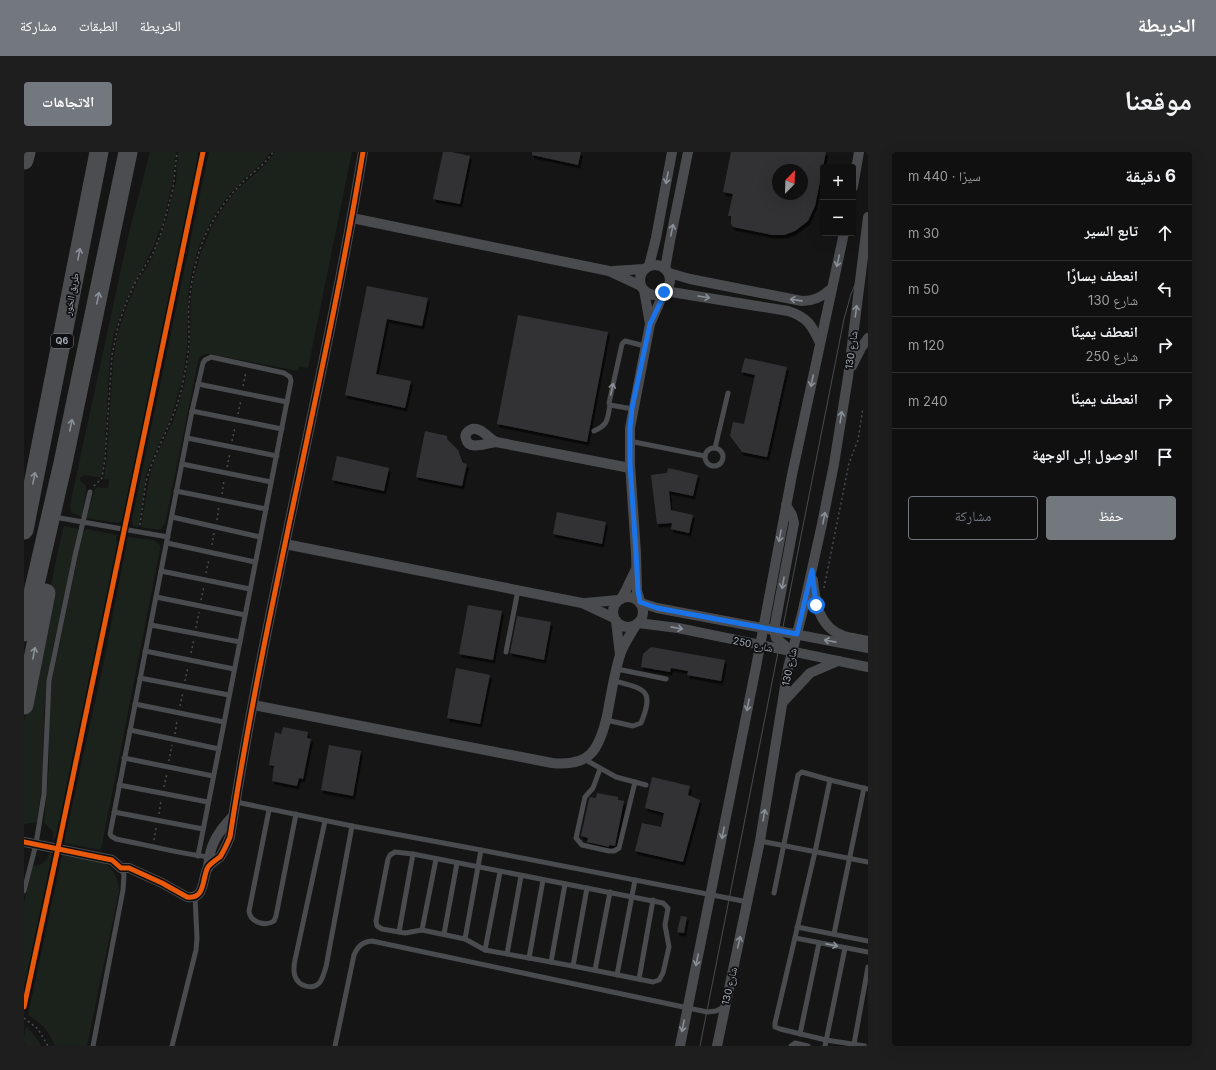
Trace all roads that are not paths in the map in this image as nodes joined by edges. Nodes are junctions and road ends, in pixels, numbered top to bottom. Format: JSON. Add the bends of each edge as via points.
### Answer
{"nodes":[{"id":1,"x":26,"y":152,"type":"edge"},
{"id":2,"x":99,"y":152,"type":"edge"},
{"id":3,"x":128,"y":152,"type":"edge"},
{"id":4,"x":141,"y":152,"type":"edge"},
{"id":5,"x":363,"y":152,"type":"edge"},
{"id":6,"x":672,"y":152,"type":"edge"},
{"id":7,"x":688,"y":152,"type":"edge"},
{"id":8,"x":859,"y":152,"type":"edge"},
{"id":9,"x":24,"y":160,"type":"edge"},
{"id":10,"x":856,"y":170,"type":"edge"},
{"id":11,"x":868,"y":217,"type":"edge"},
{"id":12,"x":352,"y":218,"type":"junction"},
{"id":13,"x":843,"y":236,"type":"edge"},
{"id":14,"x":106,"y":261,"type":"junction"},
{"id":15,"x":647,"y":267,"type":"junction"},
{"id":16,"x":609,"y":271,"type":"junction"},
{"id":17,"x":667,"y":271,"type":"junction"},
{"id":18,"x":860,"y":280,"type":"junction"},
{"id":19,"x":642,"y":288,"type":"junction"},
{"id":20,"x":832,"y":289,"type":"junction"},
{"id":21,"x":664,"y":292,"type":"junction"},
{"id":22,"x":868,"y":293,"type":"edge"},
{"id":23,"x":650,"y":324,"type":"junction"},
{"id":24,"x":868,"y":338,"type":"edge"},
{"id":25,"x":820,"y":343,"type":"junction"},
{"id":26,"x":645,"y":346,"type":"junction"},
{"id":27,"x":848,"y":377,"type":"junction"},
{"id":28,"x":198,"y":384,"type":"junction"},
{"id":29,"x":728,"y":393,"type":"dead end"},
{"id":30,"x":287,"y":402,"type":"junction"},
{"id":31,"x":610,"y":405,"type":"junction"},
{"id":32,"x":632,"y":408,"type":"junction"},
{"id":33,"x":192,"y":411,"type":"junction"},
{"id":34,"x":282,"y":429,"type":"junction"},
{"id":35,"x":594,"y":431,"type":"dead end"},
{"id":36,"x":187,"y":438,"type":"junction"},
{"id":37,"x":629,"y":441,"type":"junction"},
{"id":38,"x":496,"y":442,"type":"dead end"},
{"id":39,"x":715,"y":448,"type":"junction"},
{"id":40,"x":276,"y":456,"type":"junction"},
{"id":41,"x":705,"y":456,"type":"junction"},
{"id":42,"x":63,"y":464,"type":"junction"},
{"id":43,"x":182,"y":464,"type":"junction"},
{"id":44,"x":630,"y":468,"type":"junction"},
{"id":45,"x":271,"y":482,"type":"junction"},
{"id":46,"x":90,"y":492,"type":"road end"},
{"id":47,"x":176,"y":492,"type":"junction"},
{"id":48,"x":786,"y":505,"type":"junction"},
{"id":49,"x":266,"y":509,"type":"junction"},
{"id":50,"x":172,"y":517,"type":"junction"},
{"id":51,"x":60,"y":518,"type":"junction"},
{"id":52,"x":83,"y":523,"type":"junction"},
{"id":53,"x":24,"y":530,"type":"edge"},
{"id":54,"x":260,"y":536,"type":"junction"},
{"id":55,"x":168,"y":537,"type":"junction"},
{"id":56,"x":167,"y":543,"type":"junction"},
{"id":57,"x":285,"y":544,"type":"junction"},
{"id":58,"x":255,"y":562,"type":"junction"},
{"id":59,"x":636,"y":570,"type":"junction"},
{"id":60,"x":812,"y":570,"type":"junction"},
{"id":61,"x":161,"y":571,"type":"junction"},
{"id":62,"x":250,"y":589,"type":"junction"},
{"id":63,"x":518,"y":590,"type":"junction"},
{"id":64,"x":156,"y":597,"type":"junction"},
{"id":65,"x":619,"y":600,"type":"junction"},
{"id":66,"x":640,"y":602,"type":"junction"},
{"id":67,"x":582,"y":603,"type":"junction"},
{"id":68,"x":245,"y":615,"type":"junction"},
{"id":69,"x":615,"y":619,"type":"junction"},
{"id":70,"x":637,"y":624,"type":"junction"},
{"id":71,"x":151,"y":625,"type":"junction"},
{"id":72,"x":762,"y":628,"type":"junction"},
{"id":73,"x":774,"y":630,"type":"junction"},
{"id":74,"x":24,"y":632,"type":"edge"},
{"id":75,"x":797,"y":634,"type":"junction"},
{"id":76,"x":868,"y":641,"type":"edge"},
{"id":77,"x":240,"y":642,"type":"junction"},
{"id":78,"x":759,"y":645,"type":"junction"},
{"id":79,"x":868,"y":648,"type":"edge"},
{"id":80,"x":145,"y":651,"type":"junction"},
{"id":81,"x":506,"y":652,"type":"dead end"},
{"id":82,"x":792,"y":652,"type":"junction"},
{"id":83,"x":620,"y":655,"type":"junction"},
{"id":84,"x":838,"y":661,"type":"junction"},
{"id":85,"x":868,"y":667,"type":"edge"},
{"id":86,"x":234,"y":668,"type":"junction"},
{"id":87,"x":617,"y":669,"type":"junction"},
{"id":88,"x":140,"y":678,"type":"junction"},
{"id":89,"x":666,"y":678,"type":"dead end"},
{"id":90,"x":614,"y":681,"type":"junction"},
{"id":91,"x":229,"y":695,"type":"junction"},
{"id":92,"x":782,"y":702,"type":"junction"},
{"id":93,"x":135,"y":704,"type":"junction"},
{"id":94,"x":24,"y":705,"type":"edge"},
{"id":95,"x":253,"y":705,"type":"junction"},
{"id":96,"x":606,"y":720,"type":"junction"},
{"id":97,"x":224,"y":722,"type":"junction"},
{"id":98,"x":130,"y":730,"type":"junction"},
{"id":99,"x":218,"y":749,"type":"junction"},
{"id":100,"x":124,"y":758,"type":"junction"},
{"id":101,"x":584,"y":759,"type":"junction"},
{"id":102,"x":600,"y":768,"type":"junction"},
{"id":103,"x":213,"y":776,"type":"junction"},
{"id":104,"x":830,"y":780,"type":"junction"},
{"id":105,"x":636,"y":782,"type":"junction"},
{"id":106,"x":119,"y":785,"type":"junction"},
{"id":107,"x":646,"y":785,"type":"dead end"},
{"id":108,"x":866,"y":788,"type":"edge"},
{"id":109,"x":208,"y":802,"type":"junction"},
{"id":110,"x":236,"y":802,"type":"junction"},
{"id":111,"x":269,"y":810,"type":"junction"},
{"id":112,"x":114,"y":812,"type":"junction"},
{"id":113,"x":296,"y":814,"type":"junction"},
{"id":114,"x":325,"y":821,"type":"junction"},
{"id":115,"x":352,"y":826,"type":"junction"},
{"id":116,"x":203,"y":829,"type":"junction"},
{"id":117,"x":760,"y":841,"type":"junction"},
{"id":118,"x":24,"y":842,"type":"edge"},
{"id":119,"x":36,"y":844,"type":"junction"},
{"id":120,"x":783,"y":845,"type":"junction"},
{"id":121,"x":481,"y":850,"type":"junction"},
{"id":122,"x":815,"y":852,"type":"junction"},
{"id":123,"x":413,"y":854,"type":"junction"},
{"id":124,"x":850,"y":858,"type":"junction"},
{"id":125,"x":436,"y":859,"type":"junction"},
{"id":126,"x":205,"y":860,"type":"junction"},
{"id":127,"x":868,"y":862,"type":"edge"},
{"id":128,"x":457,"y":864,"type":"junction"},
{"id":129,"x":121,"y":868,"type":"junction"},
{"id":130,"x":478,"y":868,"type":"junction"},
{"id":131,"x":500,"y":872,"type":"junction"},
{"id":132,"x":521,"y":876,"type":"junction"},
{"id":133,"x":543,"y":880,"type":"junction"},
{"id":134,"x":635,"y":880,"type":"junction"},
{"id":135,"x":565,"y":884,"type":"junction"},
{"id":136,"x":588,"y":888,"type":"junction"},
{"id":137,"x":24,"y":891,"type":"edge"},
{"id":138,"x":610,"y":892,"type":"junction"},
{"id":139,"x":774,"y":893,"type":"dead end"},
{"id":140,"x":710,"y":895,"type":"junction"},
{"id":141,"x":195,"y":896,"type":"junction"},
{"id":142,"x":632,"y":896,"type":"junction"},
{"id":143,"x":653,"y":900,"type":"junction"},
{"id":144,"x":748,"y":902,"type":"junction"},
{"id":145,"x":797,"y":927,"type":"junction"},
{"id":146,"x":422,"y":930,"type":"junction"},
{"id":147,"x":399,"y":932,"type":"junction"},
{"id":148,"x":444,"y":934,"type":"junction"},
{"id":149,"x":834,"y":934,"type":"junction"},
{"id":150,"x":795,"y":938,"type":"junction"},
{"id":151,"x":465,"y":939,"type":"junction"},
{"id":152,"x":868,"y":941,"type":"edge"},
{"id":153,"x":819,"y":943,"type":"junction"},
{"id":154,"x":845,"y":948,"type":"junction"},
{"id":155,"x":485,"y":950,"type":"junction"},
{"id":156,"x":868,"y":952,"type":"edge"},
{"id":157,"x":507,"y":954,"type":"junction"},
{"id":158,"x":529,"y":958,"type":"junction"},
{"id":159,"x":551,"y":962,"type":"junction"},
{"id":160,"x":573,"y":966,"type":"junction"},
{"id":161,"x":868,"y":967,"type":"edge"},
{"id":162,"x":595,"y":970,"type":"junction"},
{"id":163,"x":616,"y":974,"type":"junction"},
{"id":164,"x":639,"y":979,"type":"junction"},
{"id":165,"x":687,"y":1007,"type":"junction"},
{"id":166,"x":724,"y":1007,"type":"junction"},
{"id":167,"x":800,"y":1034,"type":"junction"},
{"id":168,"x":826,"y":1040,"type":"junction"},
{"id":169,"x":854,"y":1044,"type":"junction"},
{"id":170,"x":93,"y":1046,"type":"edge"},
{"id":171,"x":172,"y":1046,"type":"edge"},
{"id":172,"x":335,"y":1046,"type":"edge"},
{"id":173,"x":680,"y":1046,"type":"edge"},
{"id":174,"x":717,"y":1046,"type":"edge"},
{"id":175,"x":791,"y":1046,"type":"edge"},
{"id":176,"x":808,"y":1046,"type":"edge"},
{"id":177,"x":825,"y":1046,"type":"edge"},
{"id":178,"x":865,"y":1046,"type":"edge"}],
"edges":[{"from":1,"to":9,"type":"highway"},
{"from":53,"to":2,"type":"highway","name":"طريق الخور","number":"Q6","one_way":true},
{"from":3,"to":14,"type":"highway"},
{"from":4,"to":14,"type":"highway","via":[[117,239]]},
{"from":5,"to":12,"type":"street"},
{"from":6,"to":15,"type":"street","one_way":true,"via":[[656,238]]},
{"from":17,"to":7,"type":"street","one_way":true,"via":[[670,241]]},
{"from":8,"to":10,"type":"street"},
{"from":11,"to":18,"type":"street","name":"شارع 130"},
{"from":12,"to":16,"type":"street"},
{"from":12,"to":57,"type":"street"},
{"from":13,"to":20,"type":"street","one_way":true},
{"from":42,"to":14,"type":"highway","one_way":true},
{"from":15,"to":16,"type":"street"},
{"from":15,"to":17,"type":"street","via":[[658,265]]},
{"from":15,"to":19,"type":"street","via":[[640,276]]},
{"from":16,"to":19,"type":"street"},
{"from":20,"to":17,"type":"street","one_way":true,"via":[[824,296],[802,301],[690,280]]},
{"from":17,"to":21,"type":"street","via":[[670,284]]},
{"from":18,"to":22,"type":"street"},
{"from":27,"to":18,"type":"street","name":"شارع 130","one_way":true},
{"from":19,"to":21,"type":"street","via":[[653,295]]},
{"from":19,"to":23,"type":"street"},
{"from":20,"to":25,"type":"street"},
{"from":21,"to":23,"type":"street"},
{"from":21,"to":25,"type":"street","one_way":true,"via":[[788,311],[800,315],[809,323]]},
{"from":23,"to":26,"type":"street"},
{"from":24,"to":27,"type":"street"},
{"from":25,"to":48,"type":"street","one_way":true},
{"from":31,"to":26,"type":"lane","one_way":true,"via":[[622,344],[625,341]]},
{"from":26,"to":32,"type":"street"},
{"from":60,"to":27,"type":"street","name":"شارع 130","one_way":true,"via":[[834,464]]},
{"from":28,"to":30,"type":"lane"},
{"from":28,"to":30,"type":"lane","via":[[203,363],[211,357],[287,374],[291,380]]},
{"from":28,"to":33,"type":"lane"},
{"from":29,"to":39,"type":"lane"},
{"from":30,"to":34,"type":"lane"},
{"from":31,"to":32,"type":"lane"},
{"from":31,"to":35,"type":"lane","via":[[606,424]]},
{"from":32,"to":37,"type":"street"},
{"from":33,"to":34,"type":"lane"},
{"from":33,"to":36,"type":"lane"},
{"from":34,"to":40,"type":"lane"},
{"from":36,"to":40,"type":"lane"},
{"from":36,"to":43,"type":"lane"},
{"from":37,"to":41,"type":"lane"},
{"from":37,"to":44,"type":"street"},
{"from":38,"to":44,"type":"street"},
{"from":39,"to":41,"type":"lane","via":[[708,450]]},
{"from":39,"to":41,"type":"lane","via":[[722,454],[720,463],[710,464]]},
{"from":40,"to":45,"type":"lane"},
{"from":42,"to":51,"type":"highway","via":[[64,496]]},
{"from":42,"to":74,"type":"highway"},
{"from":43,"to":45,"type":"lane"},
{"from":43,"to":47,"type":"lane"},
{"from":44,"to":59,"type":"street"},
{"from":45,"to":49,"type":"lane"},
{"from":46,"to":52,"type":"lane"},
{"from":47,"to":49,"type":"lane"},
{"from":47,"to":50,"type":"lane"},
{"from":48,"to":72,"type":"street","one_way":true},
{"from":48,"to":73,"type":"street","one_way":true,"via":[[794,522]]},
{"from":49,"to":54,"type":"lane"},
{"from":50,"to":54,"type":"lane"},
{"from":50,"to":55,"type":"lane"},
{"from":51,"to":52,"type":"lane"},
{"from":94,"to":51,"type":"highway","one_way":true},
{"from":52,"to":55,"type":"lane"},
{"from":52,"to":119,"type":"lane","via":[[49,681],[44,786]]},
{"from":54,"to":58,"type":"lane"},
{"from":55,"to":56,"type":"lane"},
{"from":56,"to":58,"type":"lane"},
{"from":56,"to":61,"type":"lane"},
{"from":57,"to":63,"type":"street"},
{"from":57,"to":95,"type":"street"},
{"from":58,"to":62,"type":"lane"},
{"from":59,"to":65,"type":"street"},
{"from":59,"to":66,"type":"street"},
{"from":60,"to":75,"type":"street","name":"شارع 130"},
{"from":60,"to":76,"type":"street","via":[[816,605],[823,620],[843,636]]},
{"from":61,"to":62,"type":"lane"},
{"from":61,"to":64,"type":"lane"},
{"from":62,"to":68,"type":"lane"},
{"from":63,"to":67,"type":"street"},
{"from":63,"to":81,"type":"lane"},
{"from":64,"to":68,"type":"lane"},
{"from":64,"to":71,"type":"lane"},
{"from":65,"to":66,"type":"street","via":[[630,597]]},
{"from":65,"to":67,"type":"street"},
{"from":65,"to":69,"type":"street","via":[[613,609]]},
{"from":66,"to":70,"type":"street","via":[[643,615]]},
{"from":66,"to":72,"type":"street","name":"شارع 250","via":[[657,608]]},
{"from":67,"to":69,"type":"street"},
{"from":68,"to":77,"type":"lane"},
{"from":69,"to":70,"type":"street","via":[[626,627]]},
{"from":69,"to":83,"type":"street"},
{"from":70,"to":78,"type":"street","name":"شارع 250","one_way":true,"via":[[663,626]]},
{"from":70,"to":83,"type":"street"},
{"from":71,"to":77,"type":"lane"},
{"from":71,"to":80,"type":"lane"},
{"from":72,"to":73,"type":"street","name":"شارع 250"},
{"from":72,"to":78,"type":"street"},
{"from":73,"to":75,"type":"street","name":"شارع 250"},
{"from":73,"to":82,"type":"street","via":[[776,638]]},
{"from":79,"to":75,"type":"street","name":"شارع 250","one_way":true},
{"from":75,"to":82,"type":"street","name":"شارع 130"},
{"from":77,"to":86,"type":"lane"},
{"from":78,"to":82,"type":"street","name":"شارع 250"},
{"from":78,"to":140,"type":"street","one_way":true},
{"from":80,"to":86,"type":"lane"},
{"from":80,"to":88,"type":"lane"},
{"from":82,"to":84,"type":"street","name":"شارع 250"},
{"from":82,"to":92,"type":"street","name":"شارع 130"},
{"from":83,"to":87,"type":"street"},
{"from":84,"to":85,"type":"street","name":"شارع 250"},
{"from":84,"to":92,"type":"street","via":[[810,673]]},
{"from":86,"to":91,"type":"lane"},
{"from":87,"to":89,"type":"lane"},
{"from":87,"to":90,"type":"street"},
{"from":88,"to":91,"type":"lane"},
{"from":88,"to":93,"type":"lane"},
{"from":90,"to":96,"type":"street"},
{"from":90,"to":96,"type":"lane","via":[[644,690],[648,698],[641,723],[633,726]]},
{"from":91,"to":97,"type":"lane"},
{"from":117,"to":92,"type":"street","name":"شارع 130","one_way":true},
{"from":93,"to":97,"type":"lane"},
{"from":93,"to":98,"type":"lane"},
{"from":95,"to":101,"type":"street","via":[[552,763],[569,764]]},
{"from":95,"to":110,"type":"street"},
{"from":96,"to":101,"type":"street","via":[[598,745]]},
{"from":97,"to":99,"type":"lane"},
{"from":98,"to":99,"type":"lane"},
{"from":98,"to":100,"type":"lane"},
{"from":99,"to":103,"type":"lane"},
{"from":100,"to":103,"type":"lane"},
{"from":100,"to":106,"type":"lane"},
{"from":101,"to":102,"type":"lane"},
{"from":102,"to":105,"type":"lane"},
{"from":102,"to":105,"type":"lane","via":[[593,788],[585,797],[576,838],[582,845],[614,852],[620,848]]},
{"from":103,"to":109,"type":"lane"},
{"from":104,"to":108,"type":"lane"},
{"from":104,"to":120,"type":"lane","via":[[802,772],[798,775]]},
{"from":104,"to":122,"type":"lane"},
{"from":105,"to":107,"type":"lane"},
{"from":106,"to":109,"type":"lane"},
{"from":106,"to":112,"type":"lane"},
{"from":108,"to":124,"type":"lane"},
{"from":109,"to":116,"type":"lane"},
{"from":110,"to":111,"type":"lane"},
{"from":110,"to":126,"type":"street","via":[[233,816],[219,831]]},
{"from":111,"to":113,"type":"lane"},
{"from":111,"to":113,"type":"lane","via":[[249,912],[254,921],[267,923],[274,921],[276,916]]},
{"from":112,"to":116,"type":"lane"},
{"from":112,"to":126,"type":"lane","via":[[110,834],[113,838]]},
{"from":113,"to":114,"type":"lane"},
{"from":114,"to":115,"type":"lane"},
{"from":114,"to":115,"type":"lane","via":[[295,960],[295,978],[307,987],[319,983],[326,967]]},
{"from":115,"to":121,"type":"lane"},
{"from":116,"to":126,"type":"lane"},
{"from":117,"to":120,"type":"lane"},
{"from":117,"to":144,"type":"street","name":"شارع 130"},
{"from":118,"to":119,"type":"street"},
{"from":119,"to":129,"type":"street","via":[[104,857],[116,862]]},
{"from":119,"to":137,"type":"lane"},
{"from":120,"to":122,"type":"lane"},
{"from":120,"to":139,"type":"lane"},
{"from":121,"to":130,"type":"lane"},
{"from":121,"to":134,"type":"lane"},
{"from":122,"to":124,"type":"lane"},
{"from":122,"to":145,"type":"lane"},
{"from":123,"to":125,"type":"lane"},
{"from":123,"to":147,"type":"lane"},
{"from":123,"to":147,"type":"lane","via":[[395,852],[390,855],[376,921],[377,926],[382,929]]},
{"from":124,"to":127,"type":"lane"},
{"from":124,"to":149,"type":"lane"},
{"from":125,"to":128,"type":"lane"},
{"from":125,"to":146,"type":"lane"},
{"from":126,"to":141,"type":"street","via":[[205,881]]},
{"from":128,"to":130,"type":"lane"},
{"from":128,"to":148,"type":"lane"},
{"from":129,"to":141,"type":"street","via":[[128,868],[187,897]]},
{"from":129,"to":170,"type":"lane","via":[[124,875],[123,890]]},
{"from":130,"to":131,"type":"lane"},
{"from":130,"to":151,"type":"lane"},
{"from":131,"to":132,"type":"lane"},
{"from":131,"to":155,"type":"lane"},
{"from":132,"to":133,"type":"lane"},
{"from":132,"to":157,"type":"lane"},
{"from":133,"to":135,"type":"lane"},
{"from":133,"to":158,"type":"lane"},
{"from":134,"to":140,"type":"lane"},
{"from":134,"to":142,"type":"lane"},
{"from":135,"to":136,"type":"lane"},
{"from":135,"to":159,"type":"lane"},
{"from":136,"to":138,"type":"lane"},
{"from":136,"to":160,"type":"lane"},
{"from":138,"to":142,"type":"lane"},
{"from":138,"to":162,"type":"lane"},
{"from":140,"to":144,"type":"lane"},
{"from":140,"to":165,"type":"street","one_way":true},
{"from":141,"to":171,"type":"lane","via":[[196,950]]},
{"from":142,"to":143,"type":"lane"},
{"from":142,"to":163,"type":"lane"},
{"from":143,"to":164,"type":"lane"},
{"from":143,"to":164,"type":"lane","via":[[663,903],[668,908],[665,925],[669,947],[659,980],[653,982]]},
{"from":166,"to":144,"type":"street","name":"شارع 130","one_way":true},
{"from":145,"to":149,"type":"lane"},
{"from":145,"to":150,"type":"lane"},
{"from":146,"to":147,"type":"lane"},
{"from":146,"to":148,"type":"lane"},
{"from":148,"to":151,"type":"lane"},
{"from":149,"to":152,"type":"lane"},
{"from":150,"to":153,"type":"lane"},
{"from":150,"to":167,"type":"lane","via":[[775,1027]]},
{"from":151,"to":155,"type":"lane"},
{"from":153,"to":154,"type":"lane","one_way":true},
{"from":153,"to":167,"type":"lane"},
{"from":154,"to":156,"type":"lane"},
{"from":154,"to":168,"type":"lane"},
{"from":155,"to":157,"type":"lane"},
{"from":157,"to":158,"type":"lane"},
{"from":158,"to":159,"type":"lane"},
{"from":159,"to":160,"type":"lane"},
{"from":160,"to":162,"type":"lane"},
{"from":161,"to":169,"type":"lane"},
{"from":162,"to":163,"type":"lane"},
{"from":163,"to":164,"type":"lane"},
{"from":165,"to":166,"type":"lane","via":[[707,1012]]},
{"from":165,"to":172,"type":"lane","via":[[372,941],[364,942],[354,955]]},
{"from":165,"to":173,"type":"street","one_way":true},
{"from":166,"to":174,"type":"street","name":"شارع 130"},
{"from":167,"to":168,"type":"lane"},
{"from":168,"to":169,"type":"lane"},
{"from":168,"to":177,"type":"lane"},
{"from":169,"to":178,"type":"lane"},
{"from":175,"to":176,"type":"lane","via":[[795,1043]]}]}
